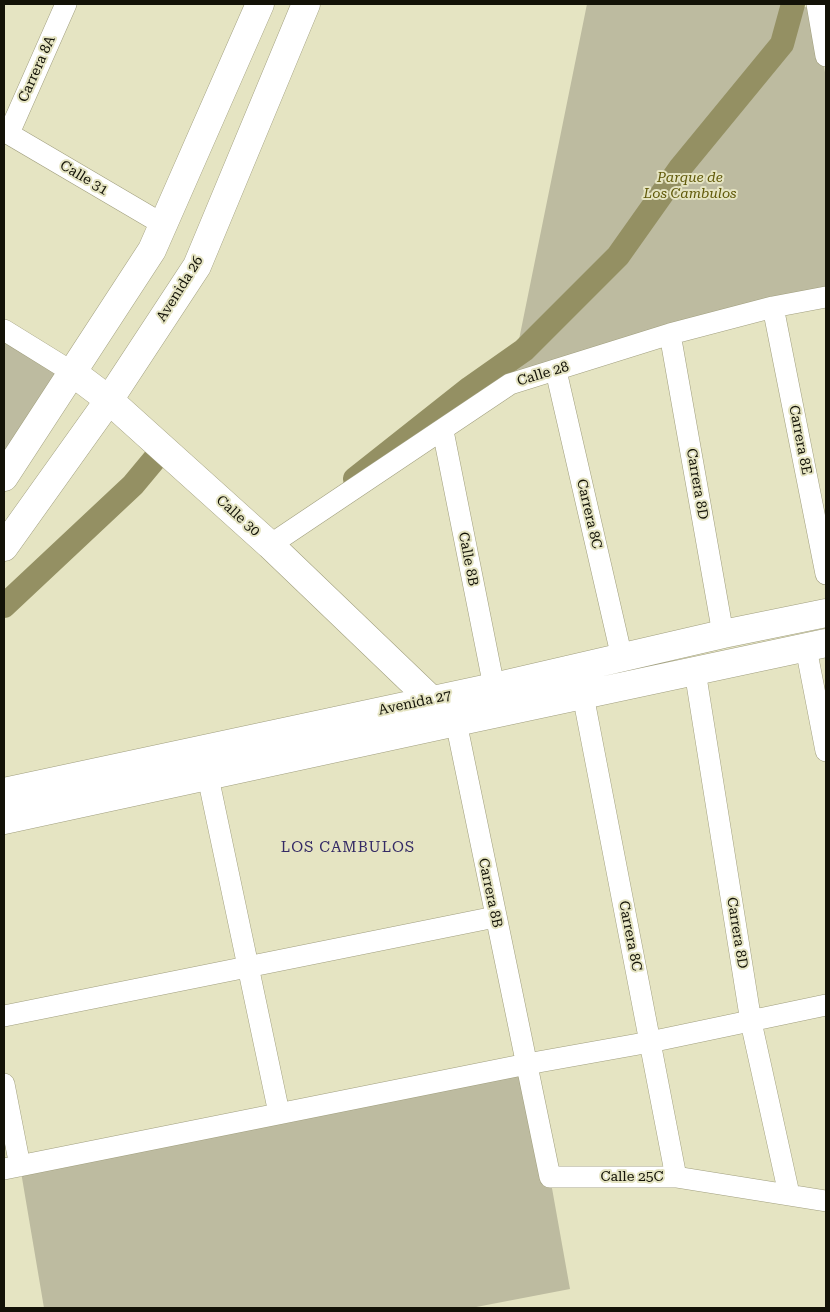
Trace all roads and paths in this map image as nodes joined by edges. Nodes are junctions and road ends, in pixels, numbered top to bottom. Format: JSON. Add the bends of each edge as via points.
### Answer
{"nodes":[{"id":1,"x":66,"y":4,"type":"edge"},
{"id":2,"x":260,"y":4,"type":"edge"},
{"id":3,"x":306,"y":4,"type":"edge"},
{"id":4,"x":818,"y":5,"type":"edge"},
{"id":5,"x":826,"y":56,"type":"edge"},
{"id":6,"x":6,"y":132,"type":"edge"},
{"id":7,"x":164,"y":225,"type":"junction"},
{"id":8,"x":826,"y":297,"type":"edge"},
{"id":9,"x":773,"y":307,"type":"junction"},
{"id":10,"x":4,"y":330,"type":"edge"},
{"id":11,"x":670,"y":334,"type":"junction"},
{"id":12,"x":556,"y":371,"type":"junction"},
{"id":13,"x":72,"y":372,"type":"junction"},
{"id":14,"x":109,"y":400,"type":"junction"},
{"id":15,"x":443,"y":430,"type":"junction"},
{"id":16,"x":4,"y":476,"type":"edge"},
{"id":17,"x":270,"y":545,"type":"junction"},
{"id":18,"x":4,"y":547,"type":"edge"},
{"id":19,"x":826,"y":574,"type":"edge"},
{"id":20,"x":826,"y":613,"type":"edge"},
{"id":21,"x":723,"y":634,"type":"junction"},
{"id":22,"x":816,"y":646,"type":"edge"},
{"id":23,"x":622,"y":658,"type":"junction"},
{"id":24,"x":695,"y":671,"type":"junction"},
{"id":25,"x":494,"y":686,"type":"junction"},
{"id":26,"x":583,"y":695,"type":"junction"},
{"id":27,"x":431,"y":700,"type":"junction"},
{"id":28,"x":456,"y":722,"type":"junction"},
{"id":29,"x":826,"y":751,"type":"edge"},
{"id":30,"x":208,"y":777,"type":"junction"},
{"id":31,"x":4,"y":792,"type":"edge"},
{"id":32,"x":4,"y":820,"type":"edge"},
{"id":33,"x":495,"y":917,"type":"junction"},
{"id":34,"x":249,"y":966,"type":"junction"},
{"id":35,"x":826,"y":1005,"type":"edge"},
{"id":36,"x":4,"y":1016,"type":"edge"},
{"id":37,"x":751,"y":1022,"type":"junction"},
{"id":38,"x":650,"y":1042,"type":"junction"},
{"id":39,"x":527,"y":1064,"type":"junction"},
{"id":40,"x":4,"y":1084,"type":"edge"},
{"id":41,"x":279,"y":1114,"type":"junction"},
{"id":42,"x":12,"y":1167,"type":"edge"},
{"id":43,"x":676,"y":1177,"type":"junction"},
{"id":44,"x":789,"y":1194,"type":"junction"},
{"id":45,"x":826,"y":1201,"type":"edge"}],
"edges":[{"from":1,"to":6,"type":"street","name":"Carrera 8A"},
{"from":2,"to":7,"type":"main road"},
{"from":3,"to":14,"type":"main road","name":"Avenida 26","via":[[197,266]]},
{"from":4,"to":5,"type":"street"},
{"from":6,"to":7,"type":"street","name":"Calle 31"},
{"from":7,"to":13,"type":"main road","via":[[152,250]]},
{"from":8,"to":9,"type":"street","name":"Calle 28"},
{"from":9,"to":11,"type":"street","name":"Calle 28"},
{"from":9,"to":19,"type":"street","name":"Carrera 8E"},
{"from":10,"to":13,"type":"street","name":"Calle 30"},
{"from":11,"to":12,"type":"street","name":"Calle 28"},
{"from":11,"to":21,"type":"street","name":"Carrera 8D"},
{"from":12,"to":15,"type":"street","name":"Calle 28","via":[[510,384]]},
{"from":12,"to":23,"type":"street","name":"Carrera 8C"},
{"from":13,"to":14,"type":"main road","name":"Calle 30"},
{"from":13,"to":16,"type":"main road"},
{"from":14,"to":17,"type":"main road","name":"Calle 30"},
{"from":14,"to":18,"type":"main road","name":"Avenida 26"},
{"from":15,"to":17,"type":"street","name":"Calle 28"},
{"from":15,"to":25,"type":"street","name":"Calle 8B"},
{"from":17,"to":27,"type":"main road","name":"Calle 30"},
{"from":20,"to":21,"type":"main road","name":"Avenida 27"},
{"from":21,"to":23,"type":"main road","name":"Avenida 27"},
{"from":22,"to":24,"type":"main road","name":"Avenida 27"},
{"from":22,"to":29,"type":"street"},
{"from":23,"to":25,"type":"main road","name":"Avenida 27"},
{"from":24,"to":26,"type":"main road","name":"Avenida 27"},
{"from":24,"to":37,"type":"street","name":"Carrera 8D"},
{"from":25,"to":27,"type":"main road","name":"Avenida 27"},
{"from":26,"to":28,"type":"main road","name":"Avenida 27"},
{"from":26,"to":38,"type":"street","name":"Carrera 8C"},
{"from":27,"to":28,"type":"main road","name":"Calle 30"},
{"from":27,"to":31,"type":"main road","name":"Avenida 27"},
{"from":28,"to":30,"type":"main road","name":"Avenida 27"},
{"from":28,"to":33,"type":"street","name":"Carrera 8B"},
{"from":30,"to":32,"type":"main road","name":"Avenida 27"},
{"from":30,"to":34,"type":"street"},
{"from":33,"to":34,"type":"street"},
{"from":33,"to":39,"type":"street","name":"Carrera 8B"},
{"from":34,"to":36,"type":"street"},
{"from":34,"to":41,"type":"street"},
{"from":35,"to":37,"type":"street"},
{"from":37,"to":38,"type":"street"},
{"from":37,"to":44,"type":"street","name":"Carrera 8D"},
{"from":38,"to":39,"type":"street"},
{"from":38,"to":43,"type":"street","name":"Carrera 8C"},
{"from":39,"to":41,"type":"street"},
{"from":39,"to":43,"type":"street","name":"Calle 25C","via":[[550,1177]]},
{"from":40,"to":42,"type":"street"},
{"from":41,"to":42,"type":"street"},
{"from":43,"to":44,"type":"street","name":"Calle 25C"},
{"from":44,"to":45,"type":"street","name":"Calle 25C"}]}
